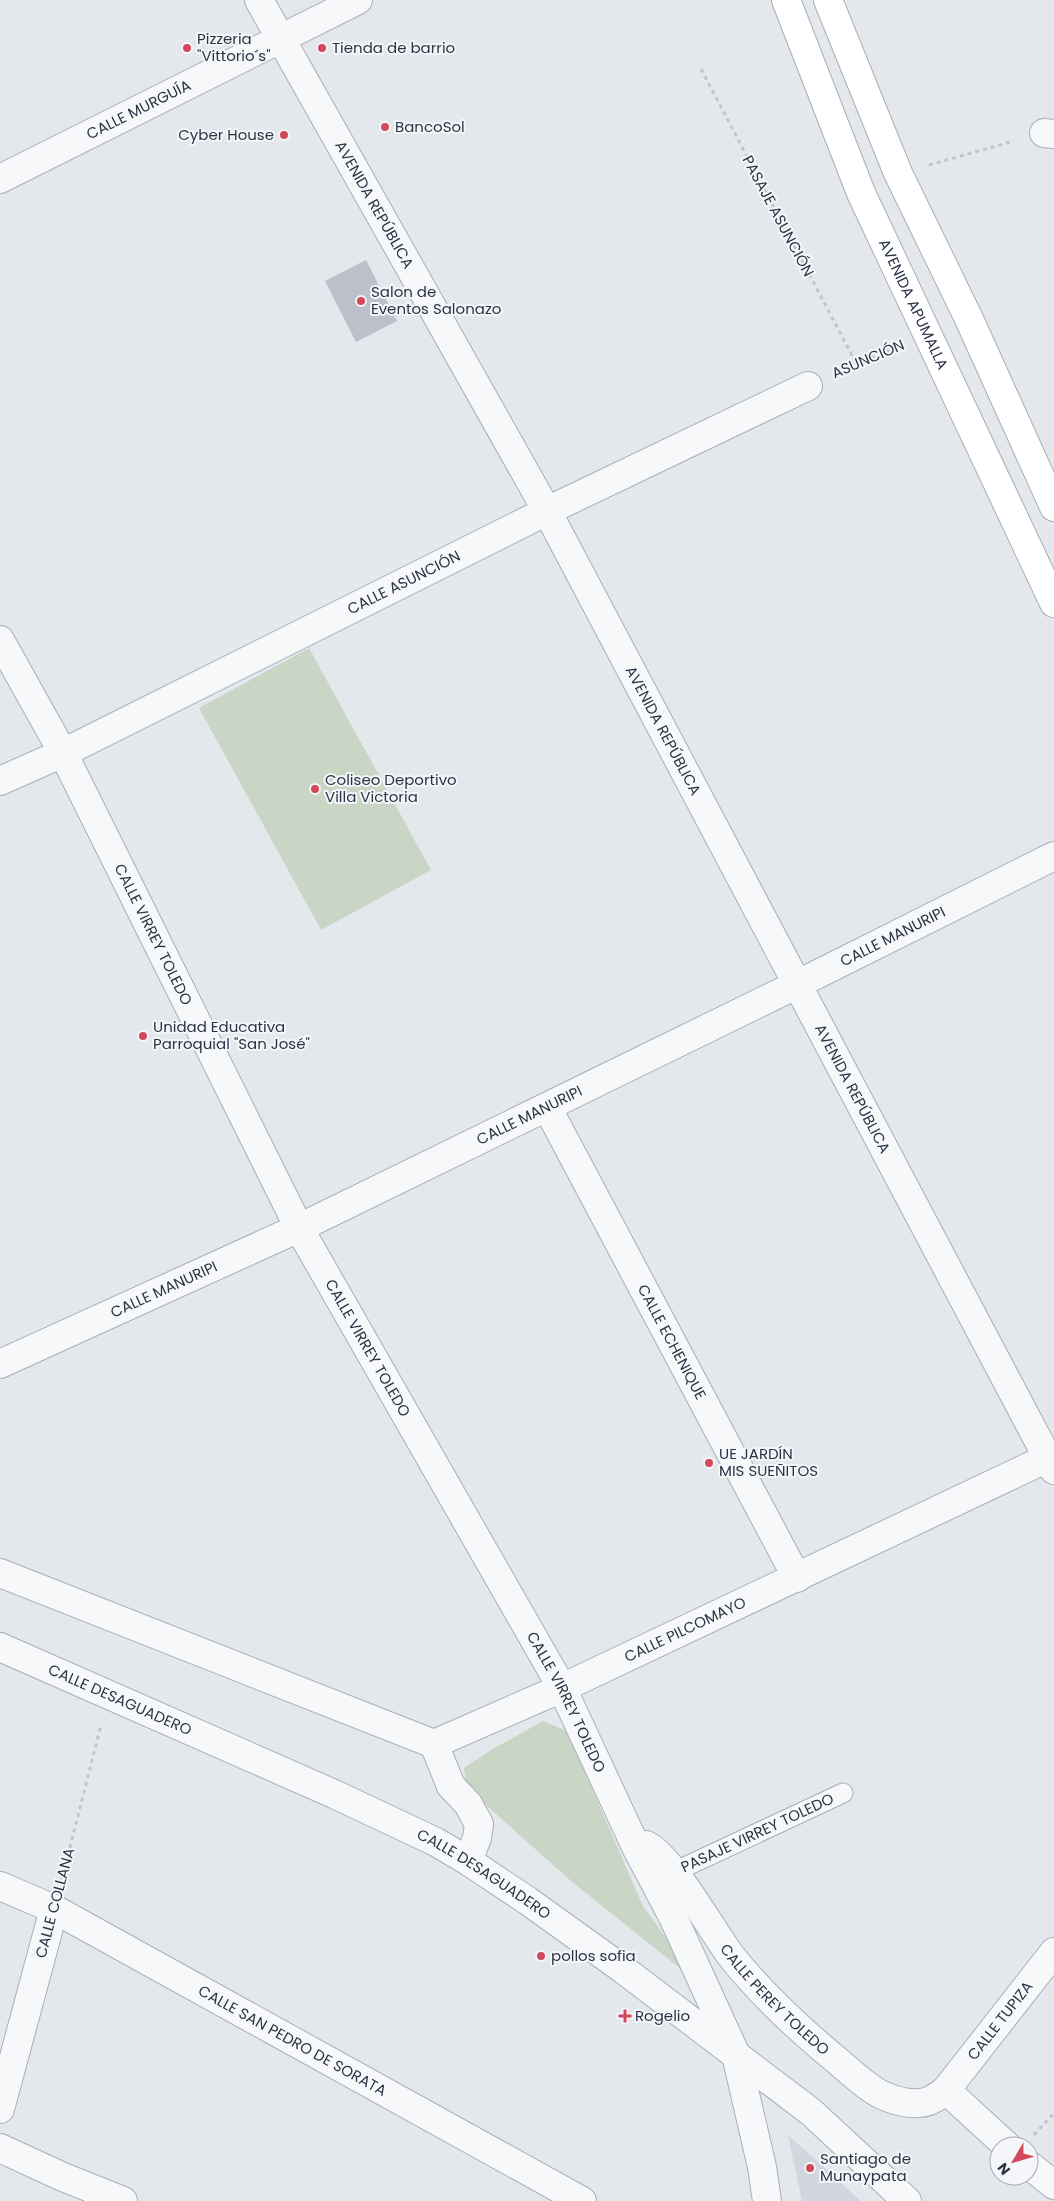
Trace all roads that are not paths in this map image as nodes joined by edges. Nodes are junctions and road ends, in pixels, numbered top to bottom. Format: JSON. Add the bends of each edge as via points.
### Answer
{"nodes":[{"id":1,"x":259,"y":0,"type":"edge"},
{"id":2,"x":358,"y":0,"type":"edge"},
{"id":3,"x":786,"y":0,"type":"edge"},
{"id":4,"x":828,"y":0,"type":"edge"},
{"id":5,"x":280,"y":39,"type":"junction"},
{"id":6,"x":0,"y":179,"type":"edge"},
{"id":7,"x":808,"y":386,"type":"road end"},
{"id":8,"x":1054,"y":507,"type":"edge"},
{"id":9,"x":547,"y":511,"type":"junction"},
{"id":10,"x":1054,"y":603,"type":"edge"},
{"id":11,"x":0,"y":640,"type":"edge"},
{"id":12,"x":63,"y":753,"type":"junction"},
{"id":13,"x":0,"y":781,"type":"edge"},
{"id":14,"x":1054,"y":856,"type":"edge"},
{"id":15,"x":798,"y":984,"type":"junction"},
{"id":16,"x":546,"y":1107,"type":"junction"},
{"id":17,"x":299,"y":1228,"type":"junction"},
{"id":18,"x":0,"y":1364,"type":"edge"},
{"id":19,"x":1052,"y":1461,"type":"edge"},
{"id":20,"x":0,"y":1573,"type":"edge"},
{"id":21,"x":797,"y":1578,"type":"junction"},
{"id":22,"x":0,"y":1647,"type":"edge"},
{"id":23,"x":562,"y":1688,"type":"junction"},
{"id":24,"x":434,"y":1744,"type":"junction"},
{"id":25,"x":843,"y":1793,"type":"dead end"},
{"id":26,"x":637,"y":1849,"type":"junction"},
{"id":27,"x":468,"y":1861,"type":"junction"},
{"id":28,"x":674,"y":1872,"type":"junction"},
{"id":29,"x":0,"y":1886,"type":"edge"},
{"id":30,"x":54,"y":1909,"type":"junction"},
{"id":31,"x":1054,"y":1952,"type":"edge"},
{"id":32,"x":736,"y":2055,"type":"junction"},
{"id":33,"x":946,"y":2090,"type":"junction"},
{"id":34,"x":0,"y":2110,"type":"edge"},
{"id":35,"x":1004,"y":2136,"type":"edge"},
{"id":36,"x":0,"y":2148,"type":"edge"},
{"id":37,"x":1039,"y":2169,"type":"edge"},
{"id":38,"x":1054,"y":2185,"type":"edge"},
{"id":39,"x":123,"y":2201,"type":"edge"},
{"id":40,"x":582,"y":2201,"type":"edge"},
{"id":41,"x":767,"y":2201,"type":"edge"},
{"id":42,"x":907,"y":2201,"type":"edge"}],
"edges":[{"from":1,"to":5,"type":"street","name":"AVENIDA REPÚBLICA"},
{"from":2,"to":5,"type":"street","name":"CALLE MURGUÍA"},
{"from":3,"to":10,"type":"street","name":"AVENIDA APUMALLA","via":[[861,193]]},
{"from":4,"to":8,"type":"street","via":[[898,173],[969,319]]},
{"from":5,"to":6,"type":"street","name":"CALLE MURGUÍA"},
{"from":5,"to":9,"type":"street","name":"AVENIDA REPÚBLICA"},
{"from":7,"to":9,"type":"street","name":"CALLE ASUNCIÓN"},
{"from":9,"to":12,"type":"street","name":"CALLE ASUNCIÓN"},
{"from":9,"to":15,"type":"street","name":"AVENIDA REPÚBLICA"},
{"from":11,"to":12,"type":"street","name":"CALLE VIRREY TOLEDO"},
{"from":12,"to":13,"type":"street","name":"CALLE ASUNCIÓN"},
{"from":12,"to":17,"type":"street","name":"CALLE VIRREY TOLEDO"},
{"from":14,"to":15,"type":"street","name":"CALLE MANURIPI"},
{"from":15,"to":16,"type":"street","name":"CALLE MANURIPI"},
{"from":15,"to":19,"type":"street","name":"AVENIDA REPÚBLICA"},
{"from":16,"to":17,"type":"street","name":"CALLE MANURIPI"},
{"from":16,"to":21,"type":"street","name":"CALLE ECHENIQUE"},
{"from":17,"to":18,"type":"street","name":"CALLE MANURIPI"},
{"from":17,"to":23,"type":"street","name":"CALLE VIRREY TOLEDO"},
{"from":19,"to":21,"type":"street","name":"CALLE PILCOMAYO"},
{"from":20,"to":24,"type":"street"},
{"from":21,"to":23,"type":"street","name":"CALLE PILCOMAYO"},
{"from":22,"to":27,"type":"street","name":"CALLE DESAGUADERO","via":[[428,1838]]},
{"from":23,"to":24,"type":"street","name":"CALLE PILCOMAYO"},
{"from":23,"to":26,"type":"street","name":"CALLE VIRREY TOLEDO"},
{"from":24,"to":27,"type":"street","via":[[451,1786],[468,1804],[479,1824],[478,1838]]},
{"from":25,"to":28,"type":"lane","name":"PASAJE VIRREY TOLEDO"},
{"from":26,"to":28,"type":"street","name":"CALLE PEREY TOLEDO","via":[[646,1845],[651,1848]]},
{"from":26,"to":32,"type":"street","name":"CALLE VIRREY TOLEDO","via":[[673,1917]]},
{"from":27,"to":32,"type":"street","name":"CALLE DESAGUADERO","via":[[600,1953]]},
{"from":28,"to":33,"type":"street","name":"CALLE PEREY TOLEDO","via":[[738,1963],[820,2047],[858,2079],[882,2095],[904,2102],[921,2104]]},
{"from":29,"to":30,"type":"street","name":"CALLE SAN PEDRO DE SORATA"},
{"from":30,"to":34,"type":"street","name":"CALLE COLLANA"},
{"from":30,"to":40,"type":"street","name":"CALLE SAN PEDRO DE SORATA"},
{"from":31,"to":33,"type":"street","name":"CALLE TUPIZA"},
{"from":32,"to":41,"type":"street","name":"CALLE VIRREY TOLEDO"},
{"from":32,"to":42,"type":"street","name":"CALLE DESAGUADERO","via":[[811,2112]]},
{"from":33,"to":35,"type":"street"},
{"from":36,"to":39,"type":"street"},
{"from":37,"to":38,"type":"street"}]}
